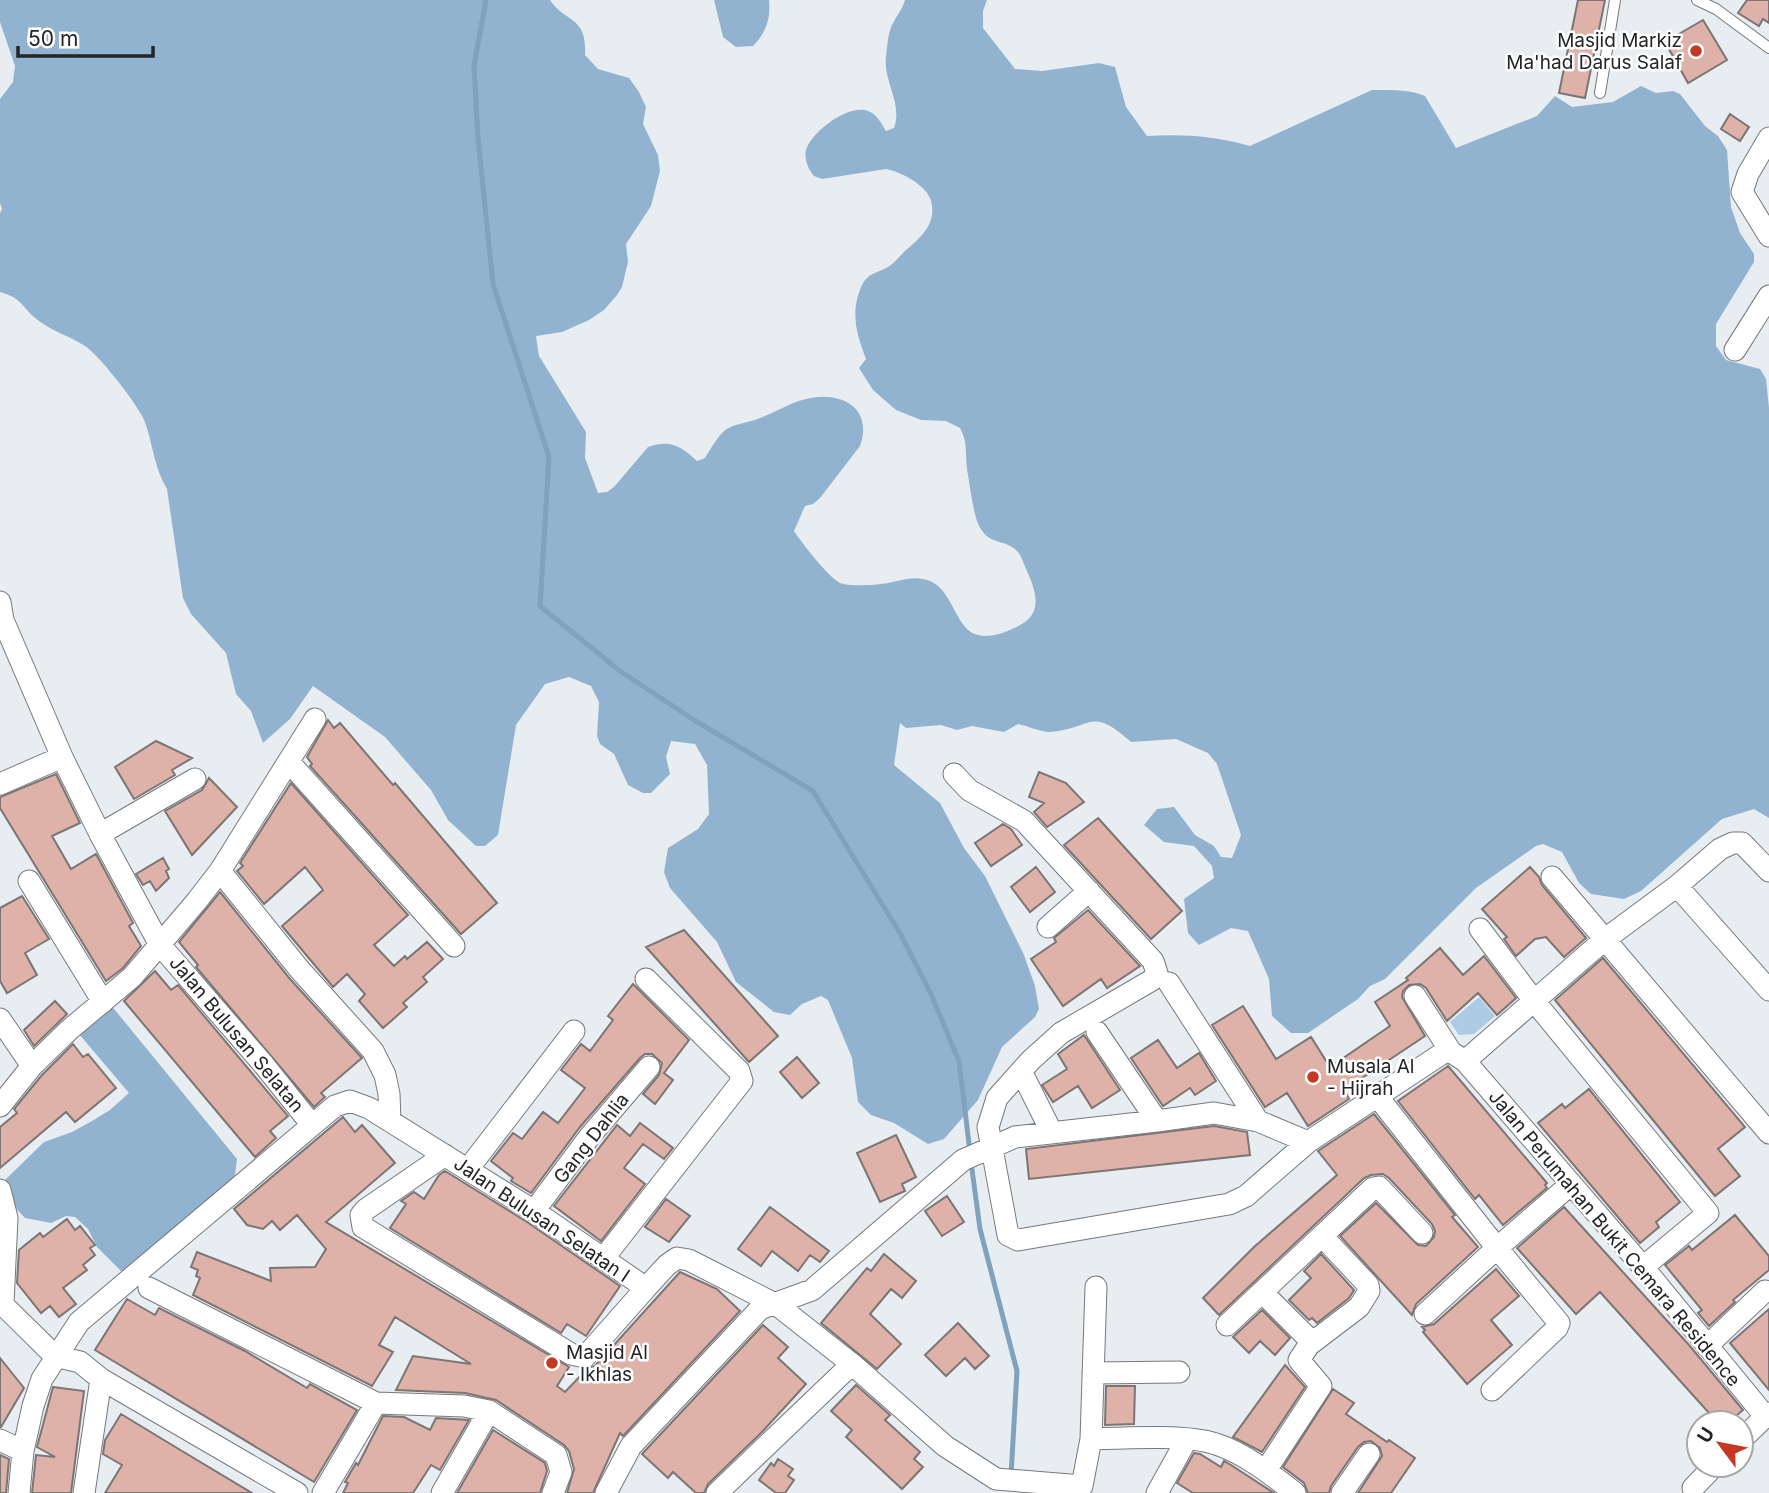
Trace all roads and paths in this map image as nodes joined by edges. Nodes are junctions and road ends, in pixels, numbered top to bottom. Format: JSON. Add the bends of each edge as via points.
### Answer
{"nodes":[{"id":1,"x":1615,"y":0,"type":"edge"},
{"id":2,"x":1697,"y":0,"type":"edge"},
{"id":3,"x":1769,"y":48,"type":"edge"},
{"id":4,"x":1600,"y":93,"type":"dead end"},
{"id":5,"x":1769,"y":138,"type":"edge"},
{"id":6,"x":1769,"y":236,"type":"edge"},
{"id":7,"x":1769,"y":296,"type":"edge"},
{"id":8,"x":1735,"y":350,"type":"dead end"},
{"id":9,"x":1,"y":614,"type":"edge"},
{"id":10,"x":315,"y":719,"type":"dead end"},
{"id":11,"x":62,"y":757,"type":"junction"},
{"id":12,"x":289,"y":762,"type":"junction"},
{"id":13,"x":954,"y":774,"type":"dead end"},
{"id":14,"x":195,"y":779,"type":"dead end"},
{"id":15,"x":0,"y":784,"type":"edge"},
{"id":16,"x":100,"y":834,"type":"junction"},
{"id":17,"x":220,"y":871,"type":"junction"},
{"id":18,"x":1769,"y":871,"type":"edge"},
{"id":19,"x":1552,"y":877,"type":"dead end"},
{"id":20,"x":29,"y":881,"type":"dead end"},
{"id":21,"x":1677,"y":886,"type":"junction"},
{"id":22,"x":1089,"y":891,"type":"junction"},
{"id":23,"x":1048,"y":927,"type":"dead end"},
{"id":24,"x":1480,"y":929,"type":"dead end"},
{"id":25,"x":1604,"y":940,"type":"junction"},
{"id":26,"x":160,"y":944,"type":"junction"},
{"id":27,"x":454,"y":946,"type":"dead end"},
{"id":28,"x":646,"y":979,"type":"dead end"},
{"id":29,"x":1169,"y":983,"type":"dead end"},
{"id":30,"x":1769,"y":990,"type":"edge"},
{"id":31,"x":1415,"y":996,"type":"dead end"},
{"id":32,"x":103,"y":1002,"type":"junction"},
{"id":33,"x":1535,"y":1002,"type":"junction"},
{"id":34,"x":0,"y":1019,"type":"edge"},
{"id":35,"x":574,"y":1031,"type":"dead end"},
{"id":36,"x":1097,"y":1032,"type":"dead end"},
{"id":37,"x":1458,"y":1056,"type":"junction"},
{"id":38,"x":32,"y":1066,"type":"junction"},
{"id":39,"x":649,"y":1067,"type":"dead end"},
{"id":40,"x":1025,"y":1079,"type":"dead end"},
{"id":41,"x":1377,"y":1096,"type":"junction"},
{"id":42,"x":0,"y":1106,"type":"edge"},
{"id":43,"x":390,"y":1121,"type":"junction"},
{"id":44,"x":1157,"y":1121,"type":"junction"},
{"id":45,"x":1258,"y":1121,"type":"junction"},
{"id":46,"x":312,"y":1125,"type":"junction"},
{"id":47,"x":1052,"y":1133,"type":"junction"},
{"id":48,"x":1769,"y":1133,"type":"edge"},
{"id":49,"x":1308,"y":1142,"type":"junction"},
{"id":50,"x":977,"y":1153,"type":"junction"},
{"id":51,"x":445,"y":1155,"type":"junction"},
{"id":52,"x":468,"y":1169,"type":"junction"},
{"id":53,"x":1571,"y":1184,"type":"junction"},
{"id":54,"x":0,"y":1190,"type":"edge"},
{"id":55,"x":534,"y":1211,"type":"junction"},
{"id":56,"x":1422,"y":1233,"type":"dead end"},
{"id":57,"x":1322,"y":1236,"type":"junction"},
{"id":58,"x":1497,"y":1248,"type":"junction"},
{"id":59,"x":603,"y":1259,"type":"junction"},
{"id":60,"x":1643,"y":1266,"type":"junction"},
{"id":61,"x":1096,"y":1287,"type":"dead end"},
{"id":62,"x":149,"y":1288,"type":"dead end"},
{"id":63,"x":646,"y":1288,"type":"junction"},
{"id":64,"x":1262,"y":1292,"type":"junction"},
{"id":65,"x":1765,"y":1292,"type":"dead end"},
{"id":66,"x":2,"y":1303,"type":"edge"},
{"id":67,"x":777,"y":1305,"type":"junction"},
{"id":68,"x":1425,"y":1314,"type":"dead end"},
{"id":69,"x":1227,"y":1325,"type":"dead end"},
{"id":70,"x":1308,"y":1345,"type":"junction"},
{"id":71,"x":1707,"y":1346,"type":"junction"},
{"id":72,"x":55,"y":1356,"type":"junction"},
{"id":73,"x":852,"y":1364,"type":"junction"},
{"id":74,"x":1179,"y":1372,"type":"dead end"},
{"id":75,"x":1093,"y":1373,"type":"junction"},
{"id":76,"x":101,"y":1379,"type":"junction"},
{"id":77,"x":1492,"y":1390,"type":"dead end"},
{"id":78,"x":376,"y":1404,"type":"junction"},
{"id":79,"x":489,"y":1411,"type":"junction"},
{"id":80,"x":1767,"y":1414,"type":"edge"},
{"id":81,"x":1187,"y":1439,"type":"junction"},
{"id":82,"x":0,"y":1440,"type":"edge"},
{"id":83,"x":1091,"y":1440,"type":"junction"},
{"id":84,"x":23,"y":1451,"type":"junction"},
{"id":85,"x":1369,"y":1454,"type":"dead end"},
{"id":86,"x":1266,"y":1470,"type":"junction"},
{"id":87,"x":1702,"y":1479,"type":"edge"},
{"id":88,"x":992,"y":1482,"type":"edge"},
{"id":89,"x":1693,"y":1488,"type":"dead end"},
{"id":90,"x":1081,"y":1489,"type":"edge"},
{"id":91,"x":19,"y":1493,"type":"edge"},
{"id":92,"x":84,"y":1493,"type":"edge"},
{"id":93,"x":297,"y":1493,"type":"edge"},
{"id":94,"x":323,"y":1493,"type":"edge"},
{"id":95,"x":442,"y":1493,"type":"edge"},
{"id":96,"x":553,"y":1493,"type":"edge"},
{"id":97,"x":606,"y":1493,"type":"edge"},
{"id":98,"x":717,"y":1493,"type":"edge"},
{"id":99,"x":1157,"y":1493,"type":"edge"},
{"id":100,"x":1295,"y":1493,"type":"edge"},
{"id":101,"x":1342,"y":1493,"type":"edge"}],
"edges":[{"from":1,"to":4,"type":"lane"},
{"from":2,"to":3,"type":"lane"},
{"from":5,"to":6,"type":"street","via":[[1742,192]]},
{"from":7,"to":8,"type":"street"},
{"from":9,"to":11,"type":"street","name":"Jalan Bulusan Selatan"},
{"from":10,"to":12,"type":"street"},
{"from":11,"to":15,"type":"street"},
{"from":11,"to":16,"type":"street","name":"Jalan Bulusan Selatan"},
{"from":12,"to":17,"type":"street"},
{"from":12,"to":27,"type":"street"},
{"from":13,"to":22,"type":"street","via":[[969,790],[1024,821]]},
{"from":14,"to":16,"type":"street"},
{"from":16,"to":26,"type":"street","name":"Jalan Bulusan Selatan"},
{"from":17,"to":26,"type":"street"},
{"from":17,"to":43,"type":"street","via":[[373,1051],[387,1084]]},
{"from":18,"to":21,"type":"street","via":[[1742,843],[1732,843]]},
{"from":19,"to":25,"type":"street"},
{"from":20,"to":32,"type":"street"},
{"from":21,"to":25,"type":"street"},
{"from":21,"to":30,"type":"street"},
{"from":22,"to":23,"type":"street"},
{"from":22,"to":50,"type":"street","via":[[1153,961],[1157,973],[1061,1033],[1031,1060],[997,1098]]},
{"from":24,"to":33,"type":"street"},
{"from":25,"to":33,"type":"street"},
{"from":25,"to":48,"type":"street"},
{"from":26,"to":32,"type":"street"},
{"from":26,"to":46,"type":"street","name":"Jalan Bulusan Selatan"},
{"from":28,"to":59,"type":"street","via":[[739,1071],[742,1081]]},
{"from":29,"to":45,"type":"street"},
{"from":31,"to":37,"type":"street","name":"Jalan Perumahan Bukit Cemara Residence"},
{"from":32,"to":38,"type":"street"},
{"from":33,"to":37,"type":"street"},
{"from":33,"to":60,"type":"street","via":[[1708,1213]]},
{"from":34,"to":38,"type":"street"},
{"from":35,"to":52,"type":"street"},
{"from":36,"to":44,"type":"street"},
{"from":37,"to":41,"type":"street","via":[[1443,1053]]},
{"from":37,"to":53,"type":"street","name":"Jalan Perumahan Bukit Cemara Residence"},
{"from":38,"to":42,"type":"street"},
{"from":39,"to":55,"type":"street","name":"Gang Dahlia"},
{"from":40,"to":47,"type":"street"},
{"from":41,"to":49,"type":"street"},
{"from":41,"to":58,"type":"street"},
{"from":43,"to":46,"type":"street","name":"Jalan Bulusan Selatan I","via":[[350,1101],[335,1105]]},
{"from":43,"to":51,"type":"street","name":"Jalan Bulusan Selatan I"},
{"from":44,"to":45,"type":"street","via":[[1214,1113]]},
{"from":44,"to":47,"type":"street"},
{"from":45,"to":49,"type":"street"},
{"from":46,"to":72,"type":"street","name":"Jalan Bulusan Selatan I","via":[[79,1322]]},
{"from":47,"to":50,"type":"street","via":[[1015,1137]]},
{"from":49,"to":50,"type":"street","via":[[1246,1196],[1229,1204],[1018,1240],[1008,1235]]},
{"from":50,"to":67,"type":"street","via":[[832,1275],[812,1290]]},
{"from":51,"to":52,"type":"street","name":"Jalan Bulusan Selatan I"},
{"from":51,"to":63,"type":"street","via":[[365,1210],[363,1227],[570,1354],[585,1357]]},
{"from":52,"to":55,"type":"street","name":"Jalan Bulusan Selatan I"},
{"from":53,"to":58,"type":"street"},
{"from":53,"to":60,"type":"street","name":"Jalan Perumahan Bukit Cemara Residence"},
{"from":54,"to":66,"type":"street","via":[[7,1219]]},
{"from":55,"to":59,"type":"street","name":"Jalan Bulusan Selatan I"},
{"from":56,"to":57,"type":"street","via":[[1377,1187]]},
{"from":57,"to":64,"type":"street"},
{"from":57,"to":70,"type":"street","via":[[1369,1291],[1359,1307]]},
{"from":58,"to":68,"type":"street"},
{"from":58,"to":77,"type":"street","via":[[1559,1325]]},
{"from":59,"to":63,"type":"street","name":"Jalan Bulusan Selatan I"},
{"from":60,"to":71,"type":"street","name":"Jalan Perumahan Bukit Cemara Residence"},
{"from":61,"to":75,"type":"street","name":"Jalan Bulusan Selatan I"},
{"from":62,"to":78,"type":"street"},
{"from":63,"to":67,"type":"street","name":"Jalan Bulusan Selatan I","via":[[677,1258]]},
{"from":64,"to":69,"type":"street"},
{"from":64,"to":70,"type":"street","via":[[1308,1338]]},
{"from":65,"to":71,"type":"street"},
{"from":66,"to":72,"type":"street"},
{"from":67,"to":73,"type":"street","name":"Jalan Bulusan Selatan I"},
{"from":67,"to":97,"type":"street","via":[[760,1309],[631,1446]]},
{"from":70,"to":86,"type":"street","via":[[1299,1360],[1321,1386]]},
{"from":71,"to":80,"type":"street","name":"Jalan Perumahan Bukit Cemara Residence"},
{"from":72,"to":76,"type":"street","via":[[80,1362]]},
{"from":72,"to":84,"type":"street","name":"Jalan Bulusan Selatan I","via":[[42,1379]]},
{"from":73,"to":88,"type":"street","name":"Jalan Bulusan Selatan I"},
{"from":73,"to":98,"type":"street"},
{"from":74,"to":75,"type":"street"},
{"from":75,"to":83,"type":"street","name":"Jalan Bulusan Selatan I"},
{"from":76,"to":92,"type":"street"},
{"from":76,"to":93,"type":"street"},
{"from":78,"to":79,"type":"street"},
{"from":78,"to":94,"type":"street"},
{"from":79,"to":95,"type":"street"},
{"from":79,"to":96,"type":"street","via":[[556,1455],[561,1472]]},
{"from":81,"to":83,"type":"street"},
{"from":81,"to":86,"type":"street","via":[[1216,1443]]},
{"from":81,"to":99,"type":"street"},
{"from":82,"to":84,"type":"street"},
{"from":83,"to":90,"type":"street","name":"Jalan Bulusan Selatan I"},
{"from":84,"to":91,"type":"street","name":"Jalan Bulusan Selatan I"},
{"from":85,"to":101,"type":"street"},
{"from":86,"to":100,"type":"street"},
{"from":87,"to":89,"type":"street"},
{"from":88,"to":90,"type":"street","name":"Jalan Bulusan Selatan I"}]}
